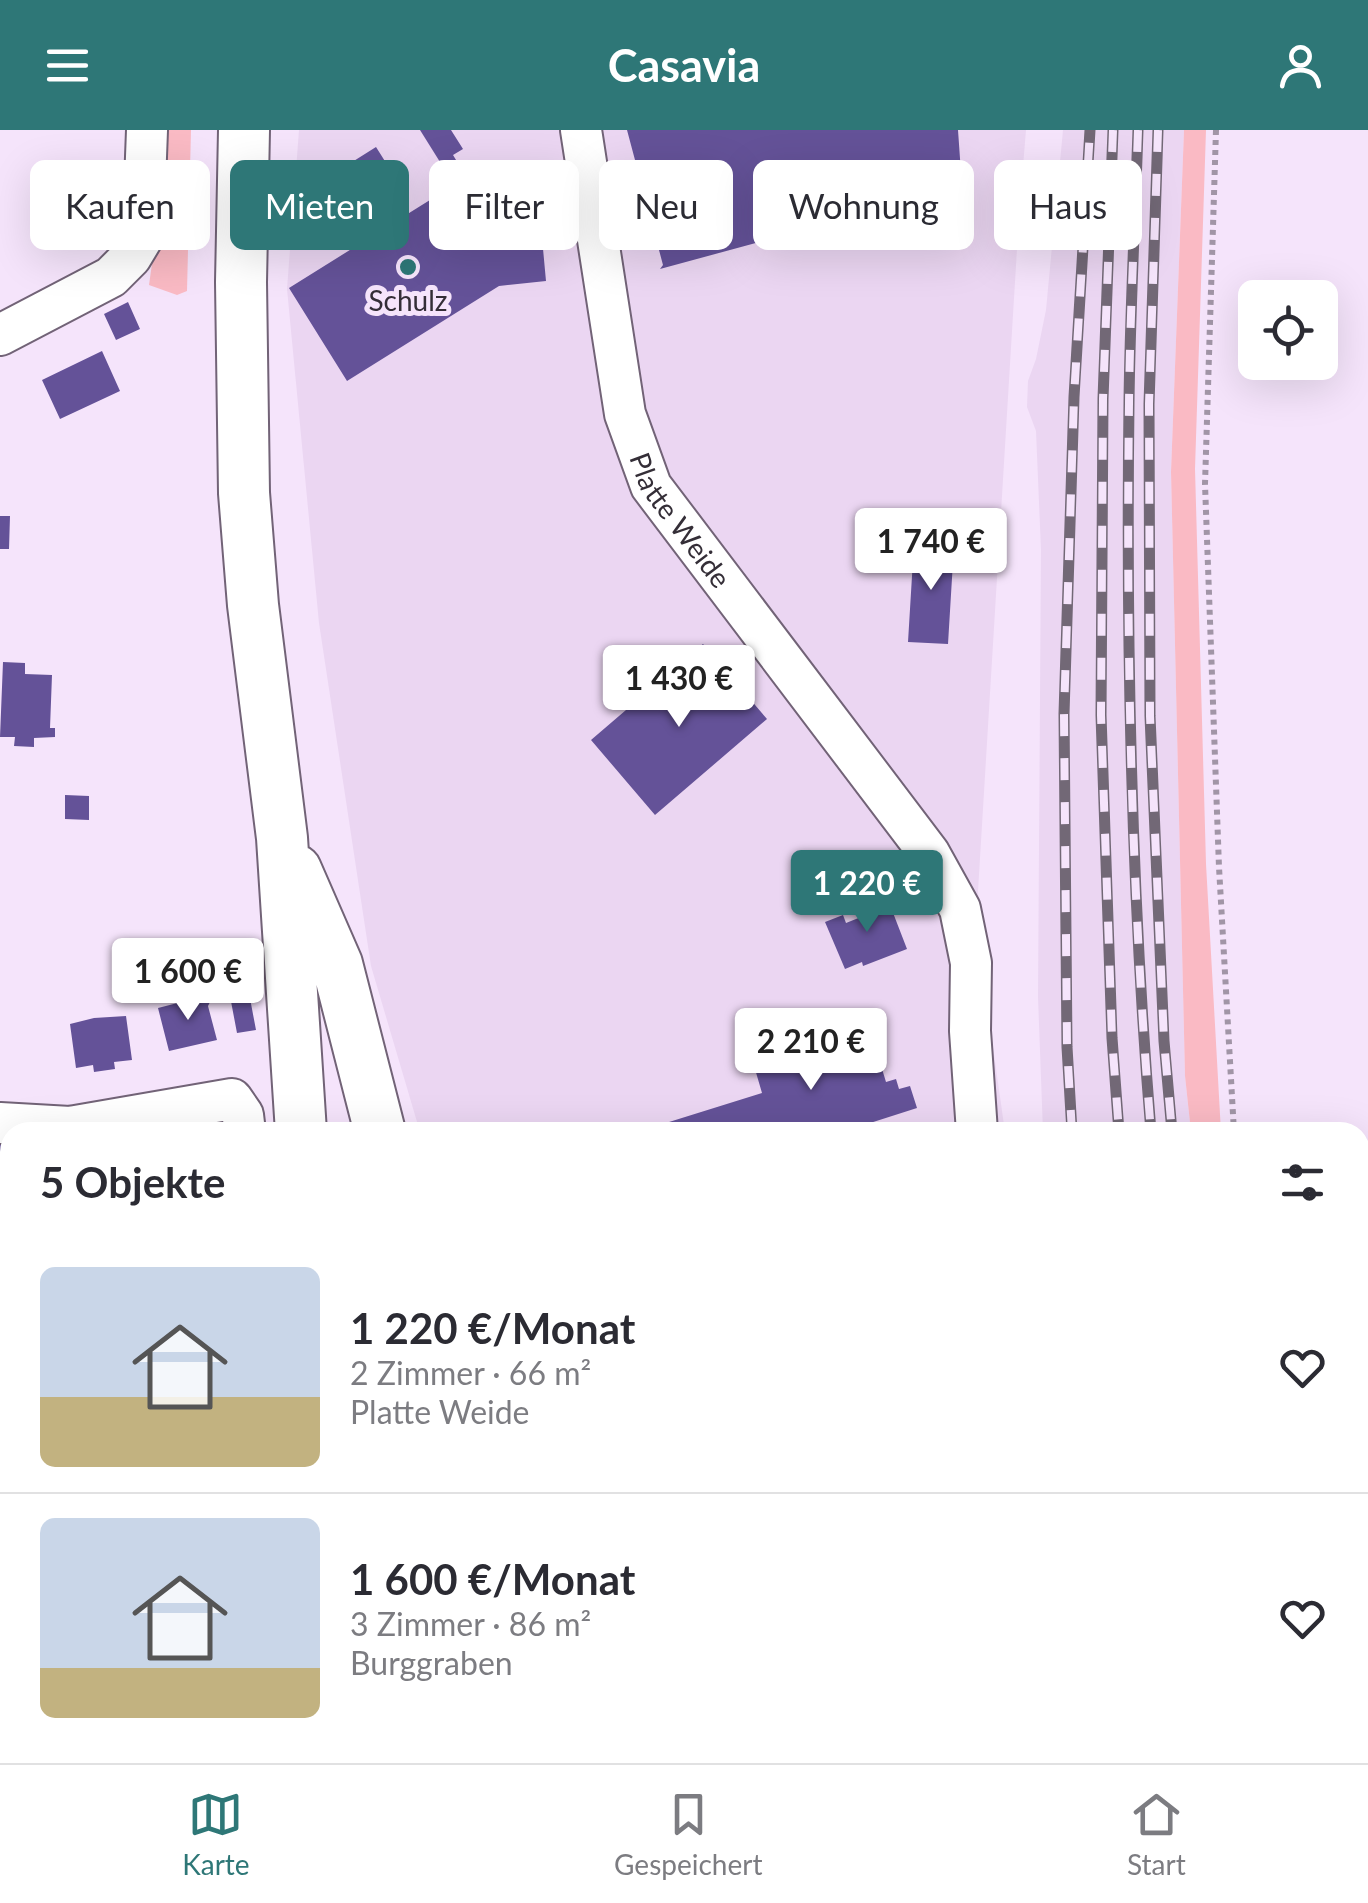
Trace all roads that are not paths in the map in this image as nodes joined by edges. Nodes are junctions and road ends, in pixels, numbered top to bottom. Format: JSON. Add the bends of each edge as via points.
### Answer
{"nodes":[{"id":1,"x":147,"y":130,"type":"edge"},
{"id":2,"x":244,"y":130,"type":"edge"},
{"id":3,"x":581,"y":130,"type":"edge"},
{"id":4,"x":0,"y":335,"type":"edge"},
{"id":5,"x":282,"y":838,"type":"junction"},
{"id":6,"x":99,"y":1122,"type":"edge"},
{"id":7,"x":244,"y":1122,"type":"edge"},
{"id":8,"x":300,"y":1122,"type":"edge"},
{"id":9,"x":334,"y":1122,"type":"edge"},
{"id":10,"x":377,"y":1122,"type":"edge"},
{"id":11,"x":977,"y":1122,"type":"edge"}],
"edges":[{"from":1,"to":4,"type":"street","via":[[143,237],[131,257],[111,277]]},
{"from":2,"to":5,"type":"main road","via":[[244,493]]},
{"from":3,"to":11,"type":"street","name":"Platte Weide","via":[[625,414],[651,486],[929,853],[960,909],[971,963]]},
{"from":5,"to":8,"type":"main road"},
{"from":5,"to":9,"type":"main road"},
{"from":5,"to":10,"type":"main road","via":[[336,964]]},
{"from":6,"to":7,"type":"street","via":[[232,1099]]}]}
